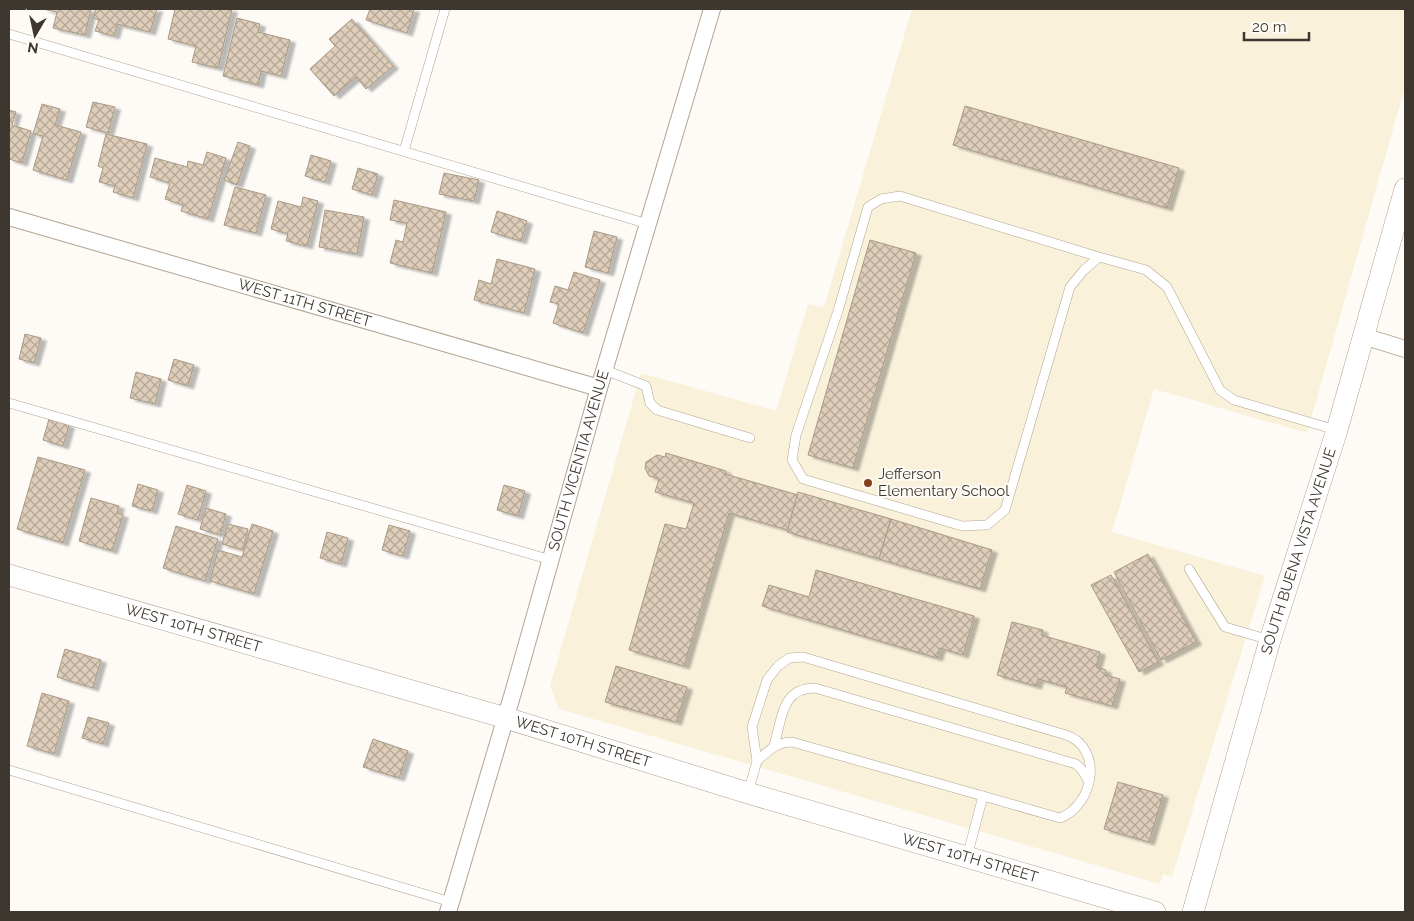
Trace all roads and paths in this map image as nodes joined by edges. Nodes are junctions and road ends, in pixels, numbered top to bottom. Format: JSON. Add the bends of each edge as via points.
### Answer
{"nodes":[{"id":1,"x":445,"y":9,"type":"edge"},
{"id":2,"x":712,"y":9,"type":"edge"},
{"id":3,"x":9,"y":34,"type":"edge"},
{"id":4,"x":404,"y":151,"type":"junction"},
{"id":5,"x":1405,"y":192,"type":"edge"},
{"id":6,"x":9,"y":218,"type":"edge"},
{"id":7,"x":648,"y":224,"type":"junction"},
{"id":8,"x":1099,"y":257,"type":"junction"},
{"id":9,"x":1363,"y":336,"type":"junction"},
{"id":10,"x":1405,"y":349,"type":"edge"},
{"id":11,"x":604,"y":370,"type":"junction"},
{"id":12,"x":599,"y":388,"type":"junction"},
{"id":13,"x":9,"y":402,"type":"edge"},
{"id":14,"x":1337,"y":430,"type":"junction"},
{"id":15,"x":750,"y":438,"type":"dead end"},
{"id":16,"x":551,"y":560,"type":"junction"},
{"id":17,"x":1189,"y":570,"type":"dead end"},
{"id":18,"x":9,"y":575,"type":"edge"},
{"id":19,"x":1270,"y":640,"type":"junction"},
{"id":20,"x":506,"y":718,"type":"junction"},
{"id":21,"x":774,"y":746,"type":"junction"},
{"id":22,"x":756,"y":761,"type":"junction"},
{"id":23,"x":9,"y":770,"type":"edge"},
{"id":24,"x":1090,"y":782,"type":"junction"},
{"id":25,"x":748,"y":793,"type":"junction"},
{"id":26,"x":983,"y":796,"type":"junction"},
{"id":27,"x":967,"y":857,"type":"junction"},
{"id":28,"x":449,"y":907,"type":"edge"},
{"id":29,"x":1155,"y":912,"type":"edge"},
{"id":30,"x":1192,"y":912,"type":"edge"}],
"edges":[{"from":1,"to":4,"type":"lane"},
{"from":2,"to":7,"type":"street","name":"SOUTH VICENTIA AVENUE"},
{"from":3,"to":4,"type":"lane"},
{"from":4,"to":7,"type":"lane"},
{"from":5,"to":9,"type":"street","name":"SOUTH BUENA VISTA AVENUE"},
{"from":6,"to":12,"type":"street","name":"WEST 11TH STREET"},
{"from":7,"to":11,"type":"street","name":"SOUTH VICENTIA AVENUE"},
{"from":8,"to":8,"type":"lane","via":[[1070,287],[1005,510],[987,525],[962,526],[803,479],[792,460],[796,434],[868,208],[881,199],[900,196]]},
{"from":8,"to":14,"type":"lane","via":[[1146,270],[1167,287],[1220,390],[1234,400]]},
{"from":9,"to":10,"type":"street"},
{"from":9,"to":14,"type":"street","name":"SOUTH BUENA VISTA AVENUE"},
{"from":11,"to":12,"type":"street","name":"SOUTH VICENTIA AVENUE"},
{"from":11,"to":15,"type":"lane","via":[[646,386],[650,403],[657,410]]},
{"from":12,"to":16,"type":"street","name":"SOUTH VICENTIA AVENUE"},
{"from":13,"to":16,"type":"lane"},
{"from":14,"to":19,"type":"street","name":"SOUTH BUENA VISTA AVENUE"},
{"from":16,"to":20,"type":"street","name":"SOUTH VICENTIA AVENUE"},
{"from":17,"to":19,"type":"lane","via":[[1224,627]]},
{"from":18,"to":20,"type":"street","name":"WEST 10TH STREET"},
{"from":19,"to":30,"type":"street","name":"SOUTH BUENA VISTA AVENUE"},
{"from":20,"to":25,"type":"street","name":"WEST 10TH STREET"},
{"from":20,"to":28,"type":"street","name":"SOUTH VICENTIA AVENUE"},
{"from":21,"to":22,"type":"lane"},
{"from":21,"to":24,"type":"lane","via":[[788,699],[800,689],[816,688],[1076,764]]},
{"from":21,"to":26,"type":"lane","via":[[785,742],[798,743]]},
{"from":22,"to":24,"type":"lane","via":[[752,726],[767,680],[789,658],[803,657],[1075,738],[1084,745],[1088,755]]},
{"from":22,"to":25,"type":"lane"},
{"from":23,"to":28,"type":"lane"},
{"from":24,"to":26,"type":"lane","via":[[1080,804],[1060,818]]},
{"from":25,"to":27,"type":"street","name":"WEST 10TH STREET"},
{"from":26,"to":27,"type":"lane"},
{"from":27,"to":29,"type":"street","name":"WEST 10TH STREET"}]}
